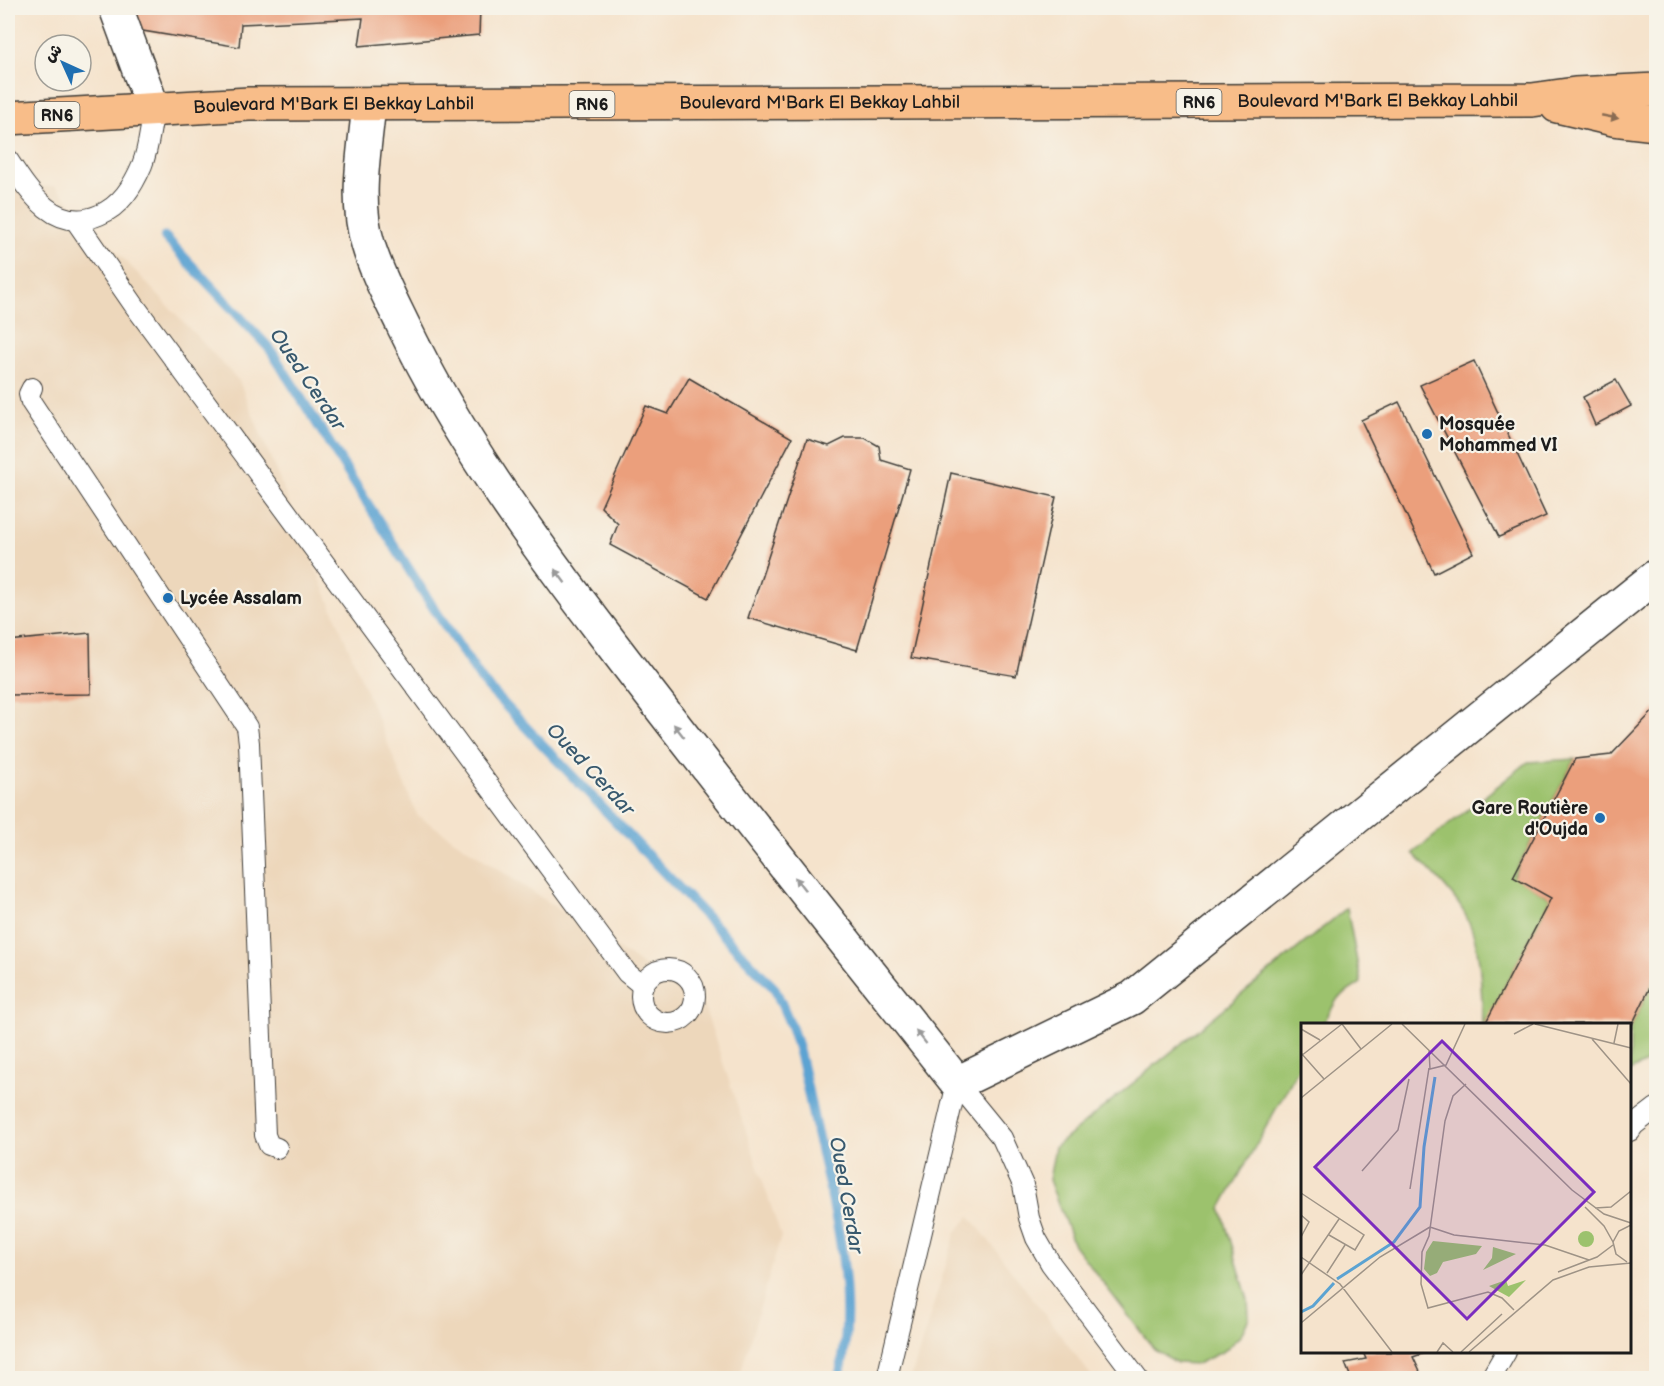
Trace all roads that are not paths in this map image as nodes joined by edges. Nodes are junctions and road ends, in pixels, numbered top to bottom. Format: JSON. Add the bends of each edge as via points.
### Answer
{"nodes":[{"id":1,"x":116,"y":8,"type":"edge"},
{"id":2,"x":1656,"y":90,"type":"edge"},
{"id":3,"x":1532,"y":100,"type":"junction"},
{"id":4,"x":369,"y":104,"type":"junction"},
{"id":5,"x":154,"y":111,"type":"junction"},
{"id":6,"x":8,"y":118,"type":"edge"},
{"id":7,"x":1656,"y":124,"type":"edge"},
{"id":8,"x":8,"y":160,"type":"edge"},
{"id":9,"x":76,"y":221,"type":"junction"},
{"id":10,"x":32,"y":388,"type":"dead end"},
{"id":11,"x":1656,"y":576,"type":"edge"},
{"id":12,"x":643,"y":986,"type":"dead end"},
{"id":13,"x":957,"y":1083,"type":"junction"},
{"id":14,"x":1656,"y":1108,"type":"edge"},
{"id":15,"x":1631,"y":1129,"type":"edge"},
{"id":16,"x":277,"y":1148,"type":"dead end"},
{"id":17,"x":1505,"y":1353,"type":"edge"},
{"id":18,"x":887,"y":1378,"type":"edge"},
{"id":19,"x":1137,"y":1378,"type":"edge"},
{"id":20,"x":1491,"y":1378,"type":"edge"}],
"edges":[{"from":1,"to":5,"type":"street"},
{"from":2,"to":3,"type":"main road","name":"Boulevard M'Bark El Bekkay Lahbil","number":"RN6"},
{"from":3,"to":4,"type":"main road","name":"Boulevard M'Bark El Bekkay Lahbil","number":"RN6"},
{"from":3,"to":7,"type":"main road","name":"Boulevard M'Bark El Bekkay Lahbil","number":"RN6","one_way":true,"via":[[1613,119]]},
{"from":4,"to":5,"type":"main road","name":"Boulevard M'Bark El Bekkay Lahbil","number":"RN6","via":[[249,104]]},
{"from":13,"to":4,"type":"street","one_way":true,"via":[[527,533],[458,428],[421,362],[368,244],[360,211]]},
{"from":5,"to":6,"type":"main road","name":"Boulevard M'Bark El Bekkay Lahbil","number":"RN6"},
{"from":5,"to":9,"type":"lane","via":[[143,163],[128,192],[112,210]]},
{"from":8,"to":9,"type":"lane","via":[[45,207]]},
{"from":9,"to":12,"type":"lane","via":[[627,973]]},
{"from":10,"to":16,"type":"lane","via":[[31,402],[247,728],[265,1135],[269,1145]]},
{"from":11,"to":13,"type":"street","via":[[1132,998]]},
{"from":13,"to":18,"type":"lane"},
{"from":13,"to":19,"type":"lane","via":[[1002,1138],[1023,1185],[1036,1238],[1051,1264]]},
{"from":14,"to":15,"type":"lane"},
{"from":17,"to":20,"type":"lane"}]}
